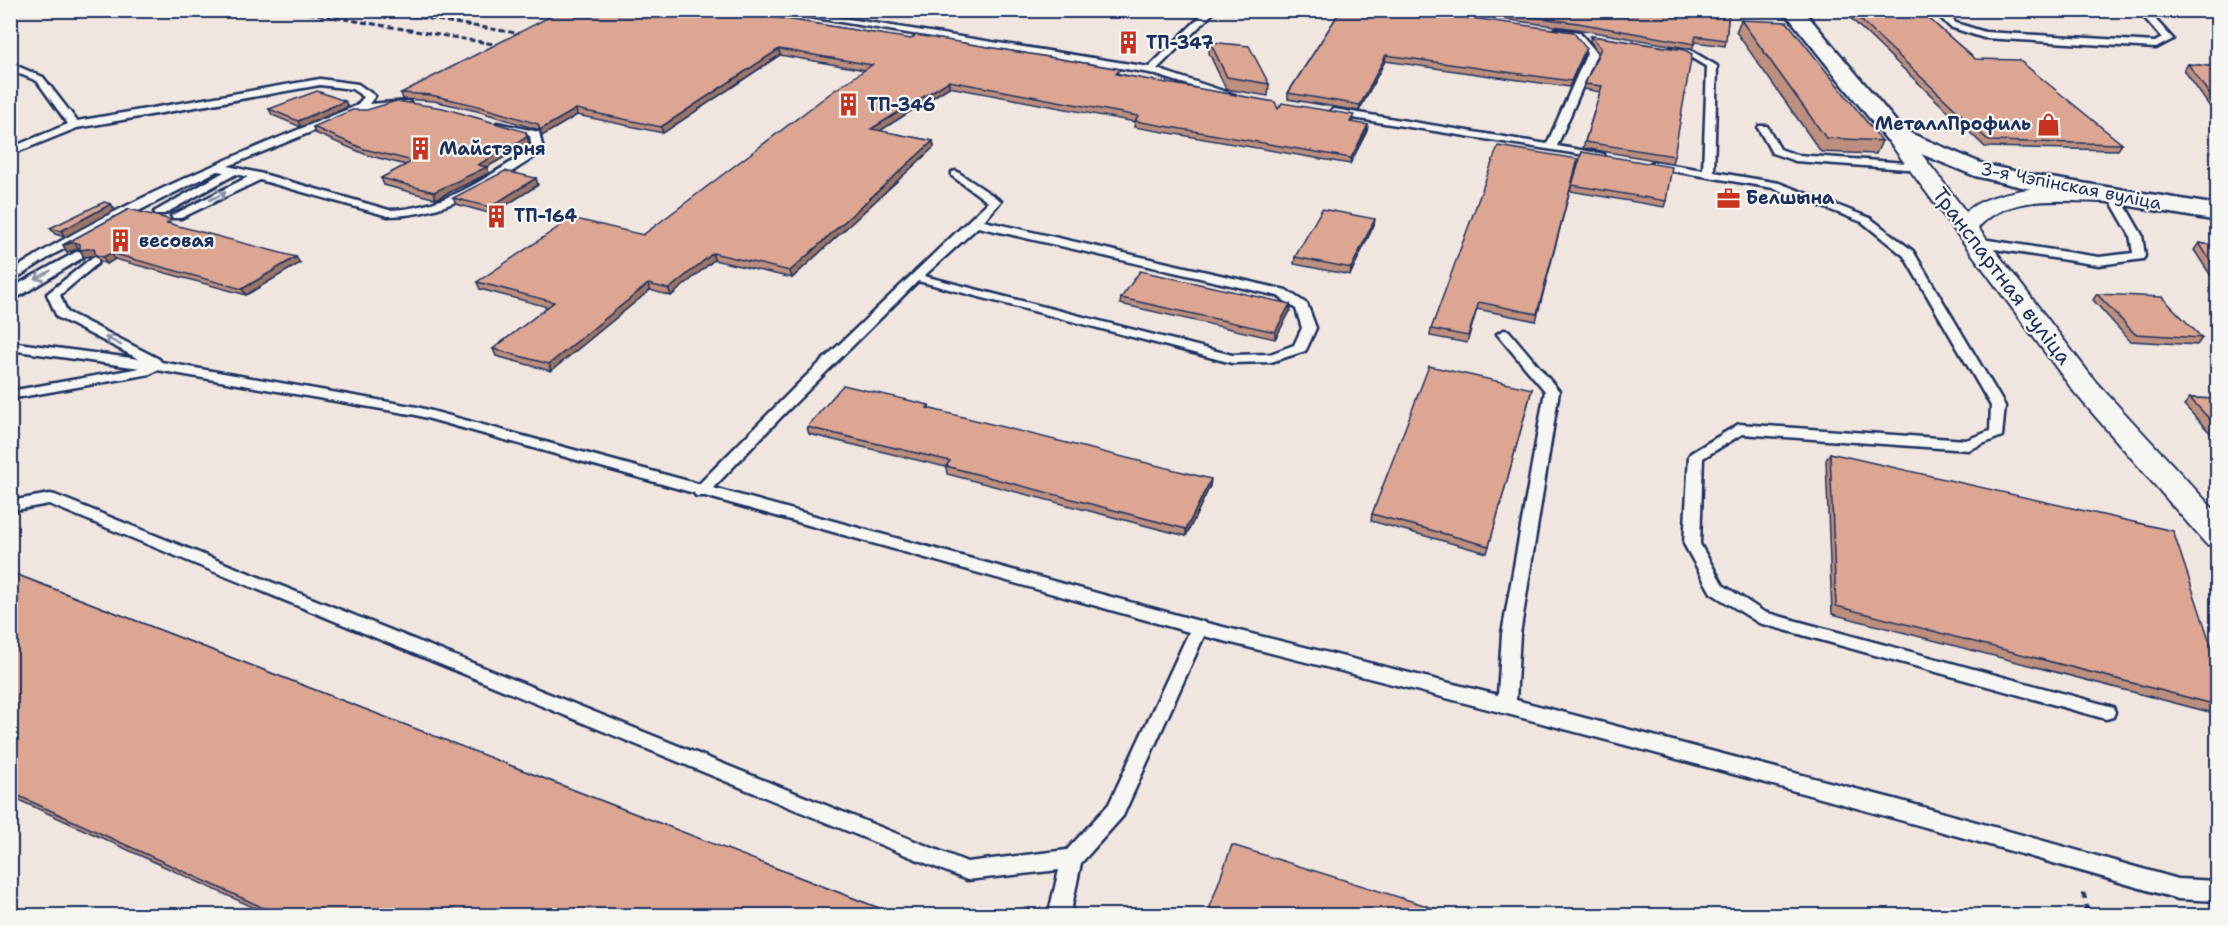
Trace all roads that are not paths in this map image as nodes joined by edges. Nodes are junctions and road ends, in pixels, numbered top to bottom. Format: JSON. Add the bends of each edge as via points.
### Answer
{"nodes":[{"id":1,"x":772,"y":10,"type":"edge"},
{"id":2,"x":1212,"y":10,"type":"edge"},
{"id":3,"x":1792,"y":10,"type":"edge"},
{"id":4,"x":1936,"y":10,"type":"edge"},
{"id":5,"x":2142,"y":10,"type":"edge"},
{"id":6,"x":1541,"y":30,"type":"edge"},
{"id":7,"x":1575,"y":34,"type":"junction"},
{"id":8,"x":1598,"y":38,"type":"edge"},
{"id":9,"x":1665,"y":48,"type":"edge"},
{"id":10,"x":10,"y":66,"type":"edge"},
{"id":11,"x":1151,"y":70,"type":"junction"},
{"id":12,"x":1240,"y":96,"type":"edge"},
{"id":13,"x":418,"y":105,"type":"edge"},
{"id":14,"x":360,"y":108,"type":"junction"},
{"id":15,"x":1320,"y":110,"type":"edge"},
{"id":16,"x":492,"y":123,"type":"edge"},
{"id":17,"x":74,"y":125,"type":"junction"},
{"id":18,"x":1763,"y":128,"type":"dead end"},
{"id":19,"x":1895,"y":135,"type":"junction"},
{"id":20,"x":1551,"y":148,"type":"junction"},
{"id":21,"x":10,"y":152,"type":"edge"},
{"id":22,"x":1618,"y":159,"type":"edge"},
{"id":23,"x":1641,"y":163,"type":"edge"},
{"id":24,"x":216,"y":167,"type":"junction"},
{"id":25,"x":1920,"y":167,"type":"junction"},
{"id":26,"x":236,"y":170,"type":"junction"},
{"id":27,"x":956,"y":174,"type":"dead end"},
{"id":28,"x":1708,"y":174,"type":"junction"},
{"id":29,"x":259,"y":176,"type":"junction"},
{"id":30,"x":2113,"y":195,"type":"junction"},
{"id":31,"x":160,"y":212,"type":"dead end"},
{"id":32,"x":2217,"y":213,"type":"edge"},
{"id":33,"x":177,"y":216,"type":"dead end"},
{"id":34,"x":978,"y":223,"type":"junction"},
{"id":35,"x":1970,"y":235,"type":"junction"},
{"id":36,"x":78,"y":255,"type":"edge"},
{"id":37,"x":94,"y":260,"type":"edge"},
{"id":38,"x":10,"y":278,"type":"edge"},
{"id":39,"x":915,"y":278,"type":"junction"},
{"id":40,"x":10,"y":298,"type":"edge"},
{"id":41,"x":1504,"y":334,"type":"dead end"},
{"id":42,"x":10,"y":346,"type":"edge"},
{"id":43,"x":165,"y":367,"type":"junction"},
{"id":44,"x":10,"y":395,"type":"edge"},
{"id":45,"x":701,"y":492,"type":"junction"},
{"id":46,"x":10,"y":506,"type":"edge"},
{"id":47,"x":2217,"y":536,"type":"edge"},
{"id":48,"x":1199,"y":628,"type":"junction"},
{"id":49,"x":1507,"y":705,"type":"junction"},
{"id":50,"x":2106,"y":712,"type":"dead end"},
{"id":51,"x":1072,"y":859,"type":"junction"},
{"id":52,"x":2217,"y":891,"type":"edge"},
{"id":53,"x":1059,"y":915,"type":"edge"}],
"edges":[{"from":1,"to":11,"type":"lane"},
{"from":2,"to":11,"type":"lane"},
{"from":3,"to":19,"type":"main road","name":"Транспартная вуліца"},
{"from":4,"to":5,"type":"lane","via":[[1953,25],[1984,35],[2156,45],[2168,39]]},
{"from":6,"to":7,"type":"lane"},
{"from":7,"to":8,"type":"lane"},
{"from":7,"to":20,"type":"lane","via":[[1592,53]]},
{"from":9,"to":28,"type":"lane","via":[[1688,52],[1712,66]]},
{"from":10,"to":17,"type":"lane","via":[[40,79]]},
{"from":11,"to":12,"type":"lane","via":[[1216,93]]},
{"from":13,"to":14,"type":"lane","via":[[399,102]]},
{"from":14,"to":17,"type":"lane","via":[[370,96],[355,86],[320,82]]},
{"from":14,"to":24,"type":"lane"},
{"from":15,"to":20,"type":"lane"},
{"from":16,"to":29,"type":"lane","via":[[535,134],[538,150],[449,202],[409,215],[388,213]]},
{"from":17,"to":21,"type":"lane"},
{"from":18,"to":25,"type":"lane","via":[[1776,151],[1795,158]]},
{"from":19,"to":25,"type":"street","name":"Транспартная вуліца"},
{"from":19,"to":30,"type":"main road","name":"3-я Чэпінская вуліца","via":[[1975,169]]},
{"from":20,"to":22,"type":"lane"},
{"from":23,"to":28,"type":"lane"},
{"from":24,"to":26,"type":"lane"},
{"from":24,"to":38,"type":"lane","via":[[52,250]]},
{"from":25,"to":35,"type":"street","name":"Транспартная вуліца"},
{"from":26,"to":29,"type":"lane"},
{"from":26,"to":31,"type":"lane"},
{"from":27,"to":34,"type":"lane","via":[[995,201]]},
{"from":28,"to":50,"type":"lane","via":[[1775,185],[1866,220],[1909,254],[1998,406],[1997,433],[1968,445],[1739,429],[1696,456],[1692,544],[1717,589],[1759,617]]},
{"from":33,"to":29,"type":"lane","one_way":true},
{"from":30,"to":32,"type":"main road","name":"3-я Чэпінская вуліца"},
{"from":30,"to":35,"type":"street","via":[[2012,199],[1982,210]]},
{"from":30,"to":35,"type":"lane","via":[[2136,235],[2139,256],[2099,261]]},
{"from":34,"to":39,"type":"lane"},
{"from":34,"to":39,"type":"lane","via":[[1282,293],[1302,307],[1309,328],[1300,348],[1271,358],[1232,360]]},
{"from":35,"to":47,"type":"street","name":"Транспартная вуліца","via":[[2085,387]]},
{"from":36,"to":40,"type":"lane","one_way":true},
{"from":43,"to":37,"type":"lane","one_way":true,"via":[[62,314],[53,294]]},
{"from":39,"to":45,"type":"lane"},
{"from":41,"to":49,"type":"lane","via":[[1552,391],[1511,634]]},
{"from":42,"to":43,"type":"lane"},
{"from":43,"to":44,"type":"lane"},
{"from":43,"to":45,"type":"lane","via":[[417,411]]},
{"from":45,"to":48,"type":"lane"},
{"from":46,"to":51,"type":"lane","via":[[50,499],[967,871]]},
{"from":48,"to":49,"type":"lane"},
{"from":48,"to":51,"type":"lane","via":[[1116,810]]},
{"from":49,"to":52,"type":"lane","via":[[1898,809],[2178,889]]},
{"from":51,"to":53,"type":"lane"}]}
